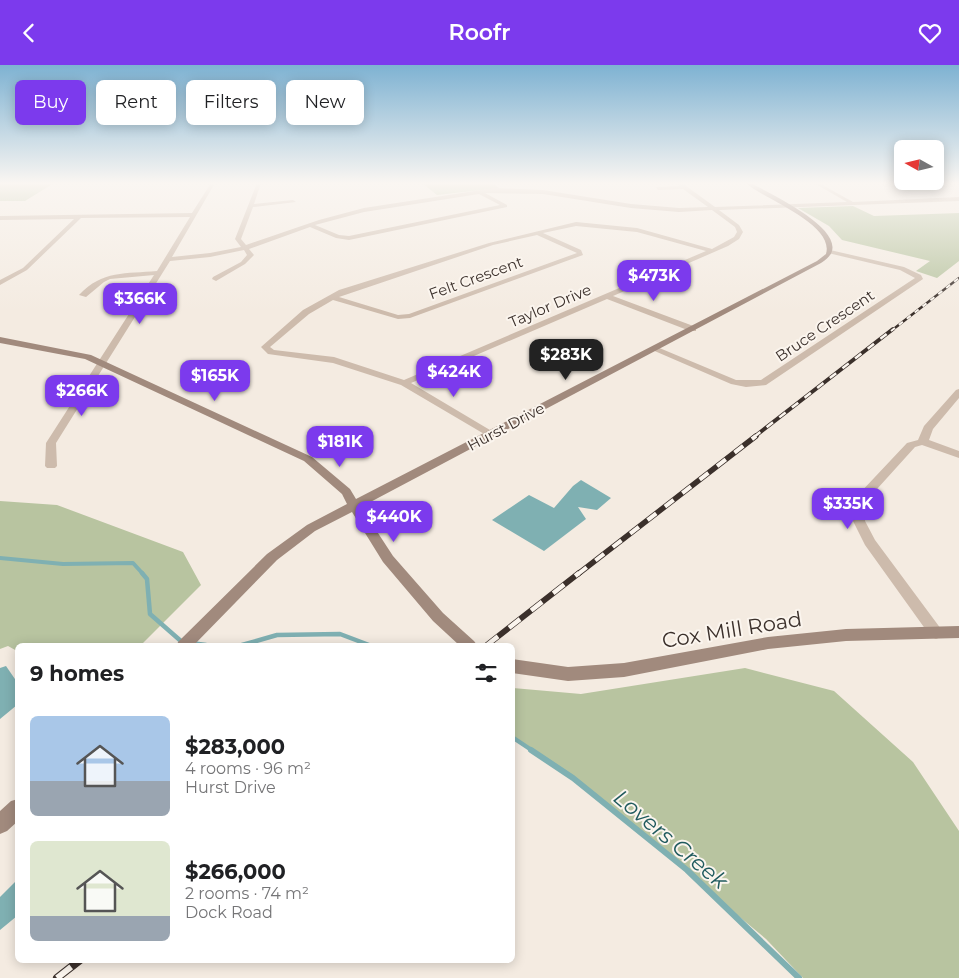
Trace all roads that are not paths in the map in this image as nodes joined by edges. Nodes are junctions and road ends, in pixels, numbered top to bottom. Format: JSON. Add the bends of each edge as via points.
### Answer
{"nodes":[{"id":1,"x":70,"y":226,"type":"edge"},
{"id":2,"x":188,"y":226,"type":"edge"},
{"id":3,"x":243,"y":226,"type":"edge"},
{"id":4,"x":308,"y":226,"type":"edge"},
{"id":5,"x":311,"y":226,"type":"edge"},
{"id":6,"x":409,"y":226,"type":"edge"},
{"id":7,"x":576,"y":226,"type":"edge"},
{"id":8,"x":597,"y":226,"type":"edge"},
{"id":9,"x":735,"y":226,"type":"edge"},
{"id":10,"x":816,"y":226,"type":"edge"},
{"id":11,"x":538,"y":233,"type":"junction"},
{"id":12,"x":245,"y":247,"type":"junction"},
{"id":13,"x":712,"y":251,"type":"junction"},
{"id":14,"x":830,"y":252,"type":"junction"},
{"id":15,"x":168,"y":259,"type":"junction"},
{"id":16,"x":159,"y":273,"type":"junction"},
{"id":17,"x":216,"y":279,"type":"dead end"},
{"id":18,"x":0,"y":283,"type":"edge"},
{"id":19,"x":83,"y":295,"type":"dead end"},
{"id":20,"x":332,"y":297,"type":"junction"},
{"id":21,"x":606,"y":297,"type":"junction"},
{"id":22,"x":693,"y":329,"type":"junction"},
{"id":23,"x":0,"y":340,"type":"edge"},
{"id":24,"x":654,"y":349,"type":"junction"},
{"id":25,"x":100,"y":365,"type":"junction"},
{"id":26,"x":404,"y":383,"type":"junction"},
{"id":27,"x":959,"y":392,"type":"edge"},
{"id":28,"x":491,"y":435,"type":"junction"},
{"id":29,"x":923,"y":442,"type":"junction"},
{"id":30,"x":959,"y":455,"type":"edge"},
{"id":31,"x":51,"y":466,"type":"dead end"},
{"id":32,"x":354,"y":505,"type":"junction"},
{"id":33,"x":959,"y":632,"type":"edge"},
{"id":34,"x":936,"y":633,"type":"junction"},
{"id":35,"x":186,"y":643,"type":"edge"},
{"id":36,"x":467,"y":643,"type":"edge"},
{"id":37,"x":515,"y":666,"type":"edge"},
{"id":38,"x":15,"y":811,"type":"edge"},
{"id":39,"x":0,"y":825,"type":"edge"}],
"edges":[{"from":1,"to":18,"type":"street","via":[[25,269]]},
{"from":2,"to":15,"type":"street"},
{"from":3,"to":12,"type":"street","via":[[238,237]]},
{"from":4,"to":12,"type":"street"},
{"from":5,"to":6,"type":"street","via":[[349,238]]},
{"from":7,"to":11,"type":"street"},
{"from":8,"to":13,"type":"street","via":[[647,232]]},
{"from":9,"to":13,"type":"street","name":"Taylor Drive","via":[[740,232],[734,241]]},
{"from":10,"to":14,"type":"street","via":[[830,239]]},
{"from":11,"to":20,"type":"street","via":[[491,244]]},
{"from":11,"to":20,"type":"street","name":"Felt Crescent","via":[[581,254],[410,316],[398,317]]},
{"from":12,"to":15,"type":"street","via":[[210,255]]},
{"from":12,"to":17,"type":"street","via":[[251,253],[250,257]]},
{"from":13,"to":21,"type":"street","name":"Taylor Drive"},
{"from":14,"to":22,"type":"street","name":"Hurst Drive","via":[[819,262]]},
{"from":14,"to":24,"type":"street","name":"Bruce Crescent","via":[[907,270],[919,279],[763,383],[734,382]]},
{"from":15,"to":16,"type":"street"},
{"from":16,"to":19,"type":"street","via":[[109,277]]},
{"from":16,"to":25,"type":"street"},
{"from":20,"to":26,"type":"street","via":[[300,316],[264,347],[266,350],[346,363]]},
{"from":21,"to":22,"type":"street"},
{"from":21,"to":26,"type":"street","name":"Taylor Drive"},
{"from":22,"to":24,"type":"street","name":"Hurst Drive"},
{"from":23,"to":25,"type":"street","via":[[88,357]]},
{"from":24,"to":28,"type":"street","name":"Hurst Drive"},
{"from":25,"to":31,"type":"street","via":[[50,443]]},
{"from":25,"to":32,"type":"street","via":[[308,459],[346,492]]},
{"from":26,"to":28,"type":"street"},
{"from":27,"to":29,"type":"street","via":[[928,428]]},
{"from":28,"to":32,"type":"street","name":"Hurst Drive"},
{"from":29,"to":30,"type":"street"},
{"from":29,"to":34,"type":"street","via":[[911,445],[862,498],[859,521],[870,542]]},
{"from":32,"to":35,"type":"street","name":"Hurst Drive","via":[[285,546]]},
{"from":32,"to":36,"type":"street","via":[[388,559],[438,617]]},
{"from":33,"to":34,"type":"street","name":"Cox Mill Road"},
{"from":34,"to":37,"type":"street","name":"Cox Mill Road","via":[[846,635],[768,643],[624,670],[568,674]]},
{"from":38,"to":39,"type":"street"}]}
